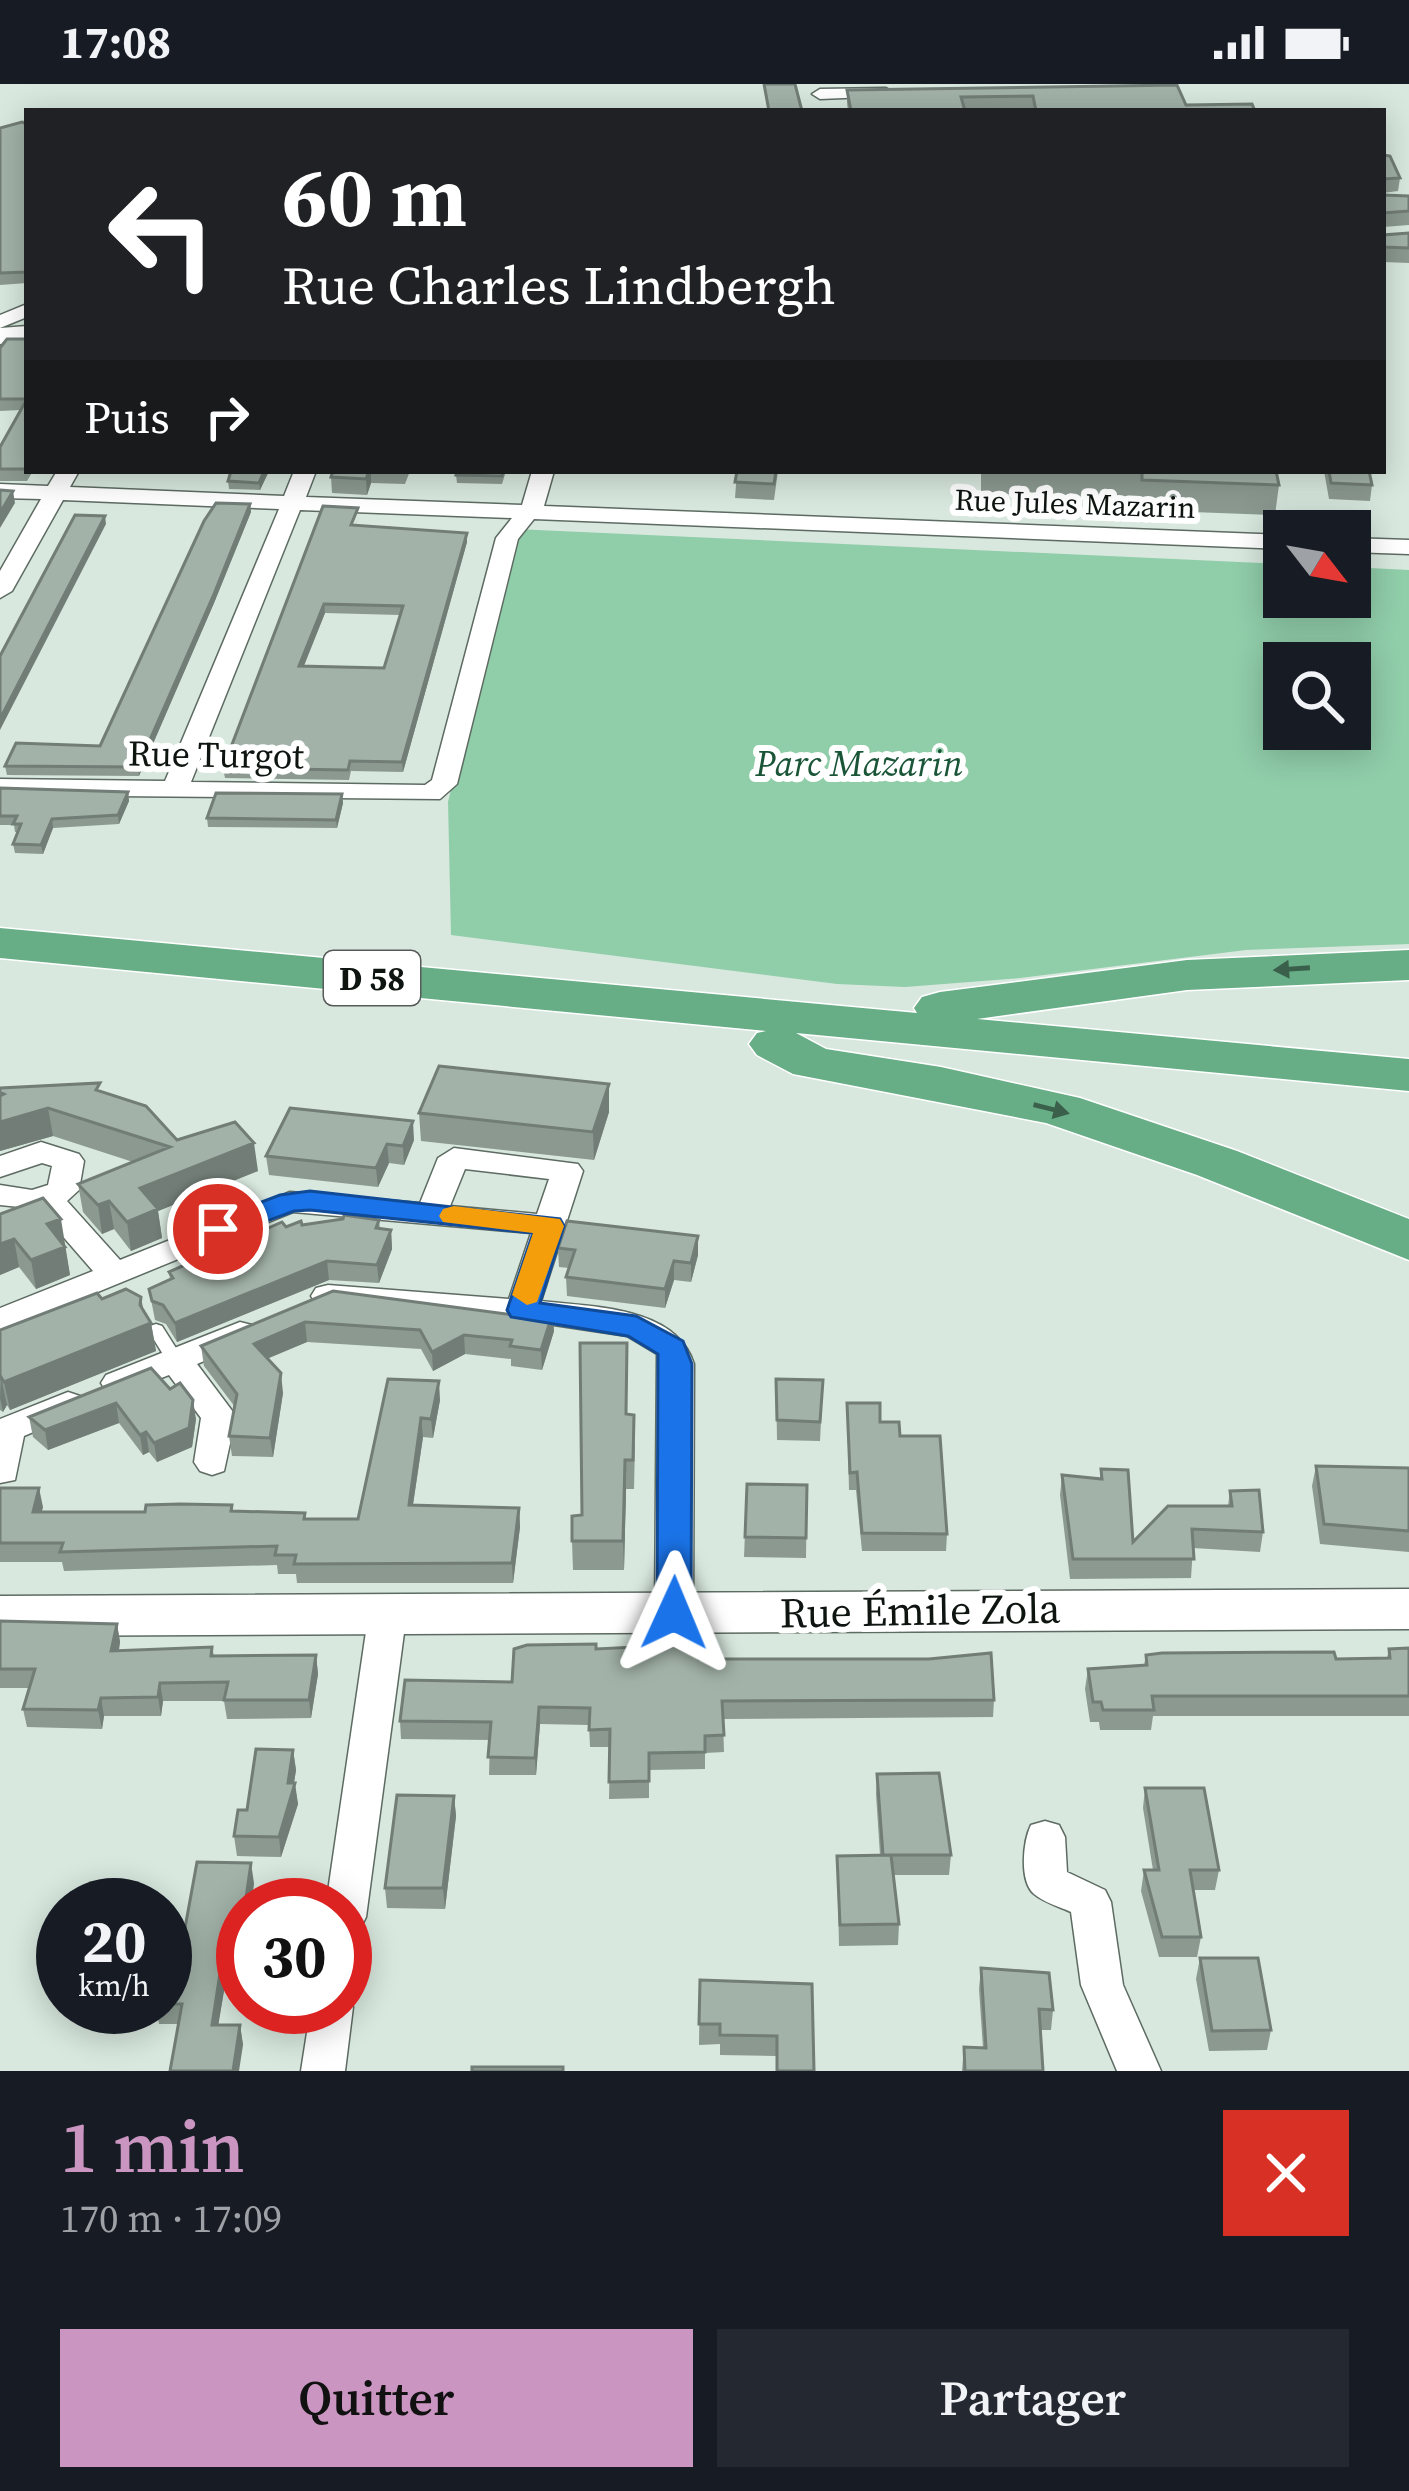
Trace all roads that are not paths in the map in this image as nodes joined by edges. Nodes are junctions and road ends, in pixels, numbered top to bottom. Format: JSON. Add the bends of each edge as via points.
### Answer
{"nodes":[{"id":1,"x":914,"y":92,"type":"edge"},
{"id":2,"x":821,"y":96,"type":"edge"},
{"id":3,"x":66,"y":474,"type":"edge"},
{"id":4,"x":304,"y":474,"type":"edge"},
{"id":5,"x":543,"y":474,"type":"edge"},
{"id":6,"x":0,"y":491,"type":"edge"},
{"id":7,"x":56,"y":493,"type":"junction"},
{"id":8,"x":292,"y":504,"type":"junction"},
{"id":9,"x":526,"y":513,"type":"junction"},
{"id":10,"x":1263,"y":541,"type":"edge"},
{"id":11,"x":1371,"y":546,"type":"edge"},
{"id":12,"x":1409,"y":547,"type":"edge"},
{"id":13,"x":0,"y":591,"type":"edge"},
{"id":14,"x":0,"y":787,"type":"edge"},
{"id":15,"x":175,"y":789,"type":"junction"},
{"id":16,"x":0,"y":943,"type":"edge"},
{"id":17,"x":1409,"y":965,"type":"edge"},
{"id":18,"x":0,"y":968,"type":"edge"},
{"id":19,"x":760,"y":1029,"type":"junction"},
{"id":20,"x":1409,"y":1075,"type":"edge"},
{"id":21,"x":1409,"y":1100,"type":"edge"},
{"id":22,"x":0,"y":1167,"type":"edge"},
{"id":23,"x":0,"y":1195,"type":"edge"},
{"id":24,"x":47,"y":1198,"type":"junction"},
{"id":25,"x":431,"y":1214,"type":"junction"},
{"id":26,"x":550,"y":1226,"type":"junction"},
{"id":27,"x":1409,"y":1241,"type":"edge"},
{"id":28,"x":123,"y":1286,"type":"junction"},
{"id":29,"x":522,"y":1310,"type":"junction"},
{"id":30,"x":0,"y":1322,"type":"edge"},
{"id":31,"x":165,"y":1345,"type":"junction"},
{"id":32,"x":212,"y":1462,"type":"dead end"},
{"id":33,"x":2,"y":1471,"type":"edge"},
{"id":34,"x":1409,"y":1609,"type":"edge"},
{"id":35,"x":674,"y":1613,"type":"junction"},
{"id":36,"x":0,"y":1616,"type":"edge"},
{"id":37,"x":388,"y":1618,"type":"junction"},
{"id":38,"x":1045,"y":1837,"type":"dead end"},
{"id":39,"x":351,"y":1878,"type":"edge"},
{"id":40,"x":328,"y":2034,"type":"edge"},
{"id":41,"x":323,"y":2071,"type":"edge"},
{"id":42,"x":1139,"y":2071,"type":"edge"}],
"edges":[{"from":1,"to":2,"type":"street"},
{"from":3,"to":7,"type":"street"},
{"from":4,"to":8,"type":"street"},
{"from":5,"to":9,"type":"street"},
{"from":6,"to":7,"type":"street","name":"Rue Jules Mazarin"},
{"from":7,"to":8,"type":"street","name":"Rue Jules Mazarin"},
{"from":7,"to":13,"type":"street"},
{"from":8,"to":9,"type":"street","name":"Rue Jules Mazarin"},
{"from":8,"to":15,"type":"street"},
{"from":9,"to":10,"type":"street","name":"Rue Jules Mazarin"},
{"from":9,"to":15,"type":"street","name":"Rue Turgot","via":[[507,538],[444,784],[430,793]]},
{"from":11,"to":12,"type":"street"},
{"from":14,"to":15,"type":"street","name":"Rue Turgot"},
{"from":16,"to":19,"type":"highway","number":"D 58"},
{"from":17,"to":19,"type":"highway","one_way":true,"via":[[1187,975],[926,1010],[821,1004]]},
{"from":18,"to":19,"type":"highway","number":"D 58"},
{"from":19,"to":20,"type":"highway","number":"D 58"},
{"from":19,"to":21,"type":"highway","number":"D 58"},
{"from":19,"to":27,"type":"highway","one_way":true,"via":[[812,1063],[1061,1110]]},
{"from":22,"to":24,"type":"street","via":[[40,1152],[68,1161],[63,1190]]},
{"from":23,"to":24,"type":"street","via":[[29,1203]]},
{"from":24,"to":28,"type":"street"},
{"from":25,"to":26,"type":"street"},
{"from":25,"to":26,"type":"street","via":[[454,1158],[568,1172]]},
{"from":25,"to":28,"type":"street","via":[[290,1202]]},
{"from":26,"to":29,"type":"street"},
{"from":28,"to":30,"type":"street"},
{"from":29,"to":31,"type":"street","via":[[331,1295]]},
{"from":29,"to":35,"type":"street","via":[[636,1327],[672,1348]]},
{"from":31,"to":32,"type":"street","via":[[219,1416]]},
{"from":31,"to":33,"type":"street","via":[[8,1429]]},
{"from":34,"to":35,"type":"street","name":"Rue Émile Zola"},
{"from":35,"to":37,"type":"street","name":"Rue Émile Zola"},
{"from":36,"to":37,"type":"street","name":"Rue Émile Zola"},
{"from":37,"to":39,"type":"street"},
{"from":38,"to":42,"type":"street","via":[[1047,1881],[1090,1902],[1102,1985]]},
{"from":40,"to":41,"type":"street"}]}
